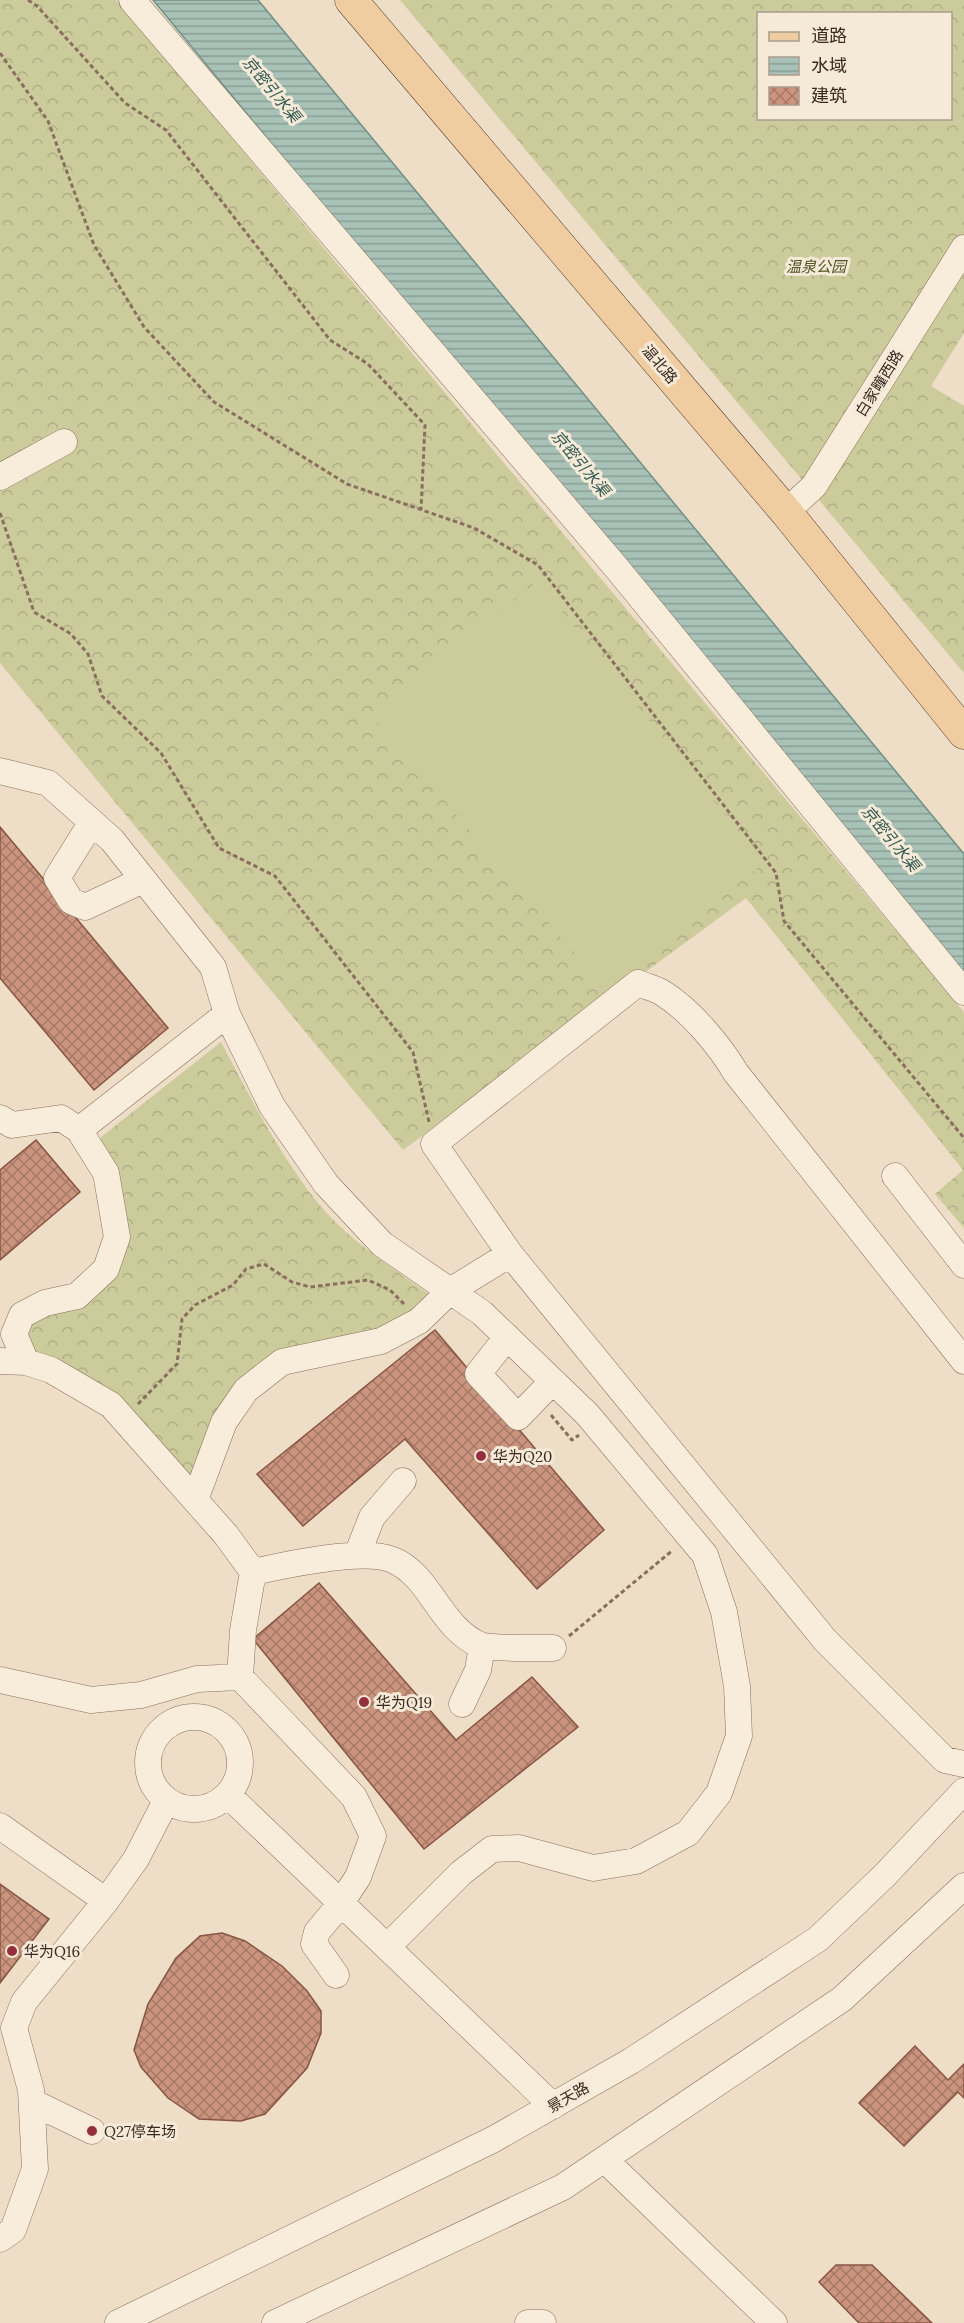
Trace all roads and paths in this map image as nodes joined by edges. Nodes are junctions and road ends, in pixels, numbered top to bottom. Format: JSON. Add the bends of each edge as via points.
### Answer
{"nodes":[{"id":1,"x":28,"y":0,"type":"edge"},
{"id":2,"x":132,"y":0,"type":"edge"},
{"id":3,"x":351,"y":0,"type":"edge"},
{"id":4,"x":0,"y":53,"type":"edge"},
{"id":5,"x":964,"y":248,"type":"edge"},
{"id":6,"x":64,"y":442,"type":"dead end"},
{"id":7,"x":0,"y":477,"type":"edge"},
{"id":8,"x":421,"y":510,"type":"junction"},
{"id":9,"x":786,"y":512,"type":"junction"},
{"id":10,"x":0,"y":513,"type":"edge"},
{"id":11,"x":964,"y":733,"type":"edge"},
{"id":12,"x":0,"y":771,"type":"edge"},
{"id":13,"x":92,"y":822,"type":"junction"},
{"id":14,"x":143,"y":880,"type":"junction"},
{"id":15,"x":964,"y":992,"type":"edge"},
{"id":16,"x":227,"y":1014,"type":"junction"},
{"id":17,"x":0,"y":1118,"type":"edge"},
{"id":18,"x":79,"y":1130,"type":"junction"},
{"id":19,"x":964,"y":1138,"type":"edge"},
{"id":20,"x":434,"y":1144,"type":"junction"},
{"id":21,"x":895,"y":1176,"type":"dead end"},
{"id":22,"x":510,"y":1254,"type":"junction"},
{"id":23,"x":964,"y":1265,"type":"edge"},
{"id":24,"x":450,"y":1291,"type":"junction"},
{"id":25,"x":419,"y":1321,"type":"junction"},
{"id":26,"x":507,"y":1337,"type":"junction"},
{"id":27,"x":0,"y":1361,"type":"edge"},
{"id":28,"x":964,"y":1361,"type":"edge"},
{"id":29,"x":26,"y":1362,"type":"junction"},
{"id":30,"x":552,"y":1382,"type":"junction"},
{"id":31,"x":124,"y":1420,"type":"junction"},
{"id":32,"x":403,"y":1480,"type":"dead end"},
{"id":33,"x":195,"y":1500,"type":"junction"},
{"id":34,"x":689,"y":1537,"type":"junction"},
{"id":35,"x":357,"y":1555,"type":"junction"},
{"id":36,"x":253,"y":1572,"type":"junction"},
{"id":37,"x":482,"y":1646,"type":"junction"},
{"id":38,"x":553,"y":1648,"type":"joint"},
{"id":39,"x":240,"y":1677,"type":"junction"},
{"id":40,"x":0,"y":1680,"type":"edge"},
{"id":41,"x":462,"y":1704,"type":"dead end"},
{"id":42,"x":964,"y":1764,"type":"edge"},
{"id":43,"x":964,"y":1791,"type":"edge"},
{"id":44,"x":228,"y":1794,"type":"junction"},
{"id":45,"x":166,"y":1801,"type":"junction"},
{"id":46,"x":0,"y":1826,"type":"edge"},
{"id":47,"x":964,"y":1886,"type":"edge"},
{"id":48,"x":106,"y":1901,"type":"junction"},
{"id":49,"x":342,"y":1904,"type":"junction"},
{"id":50,"x":387,"y":1947,"type":"junction"},
{"id":51,"x":336,"y":1975,"type":"dead end"},
{"id":52,"x":0,"y":2046,"type":"edge"},
{"id":53,"x":23,"y":2062,"type":"junction"},
{"id":54,"x":32,"y":2102,"type":"junction"},
{"id":55,"x":553,"y":2106,"type":"junction"},
{"id":56,"x":92,"y":2132,"type":"dead end"},
{"id":57,"x":605,"y":2160,"type":"junction"},
{"id":58,"x":0,"y":2239,"type":"edge"},
{"id":59,"x":118,"y":2323,"type":"edge"},
{"id":60,"x":275,"y":2323,"type":"edge"},
{"id":61,"x":528,"y":2323,"type":"edge"},
{"id":62,"x":543,"y":2323,"type":"edge"},
{"id":63,"x":774,"y":2323,"type":"edge"}],
"edges":[{"from":1,"to":8,"type":"path","via":[[125,103],[166,130],[330,340],[368,364],[425,425]]},
{"from":2,"to":15,"type":"street","via":[[615,566]]},
{"from":3,"to":9,"type":"main road","name":"温北路"},
{"from":4,"to":8,"type":"path","via":[[48,121],[94,245],[144,327],[214,402],[348,484]]},
{"from":5,"to":9,"type":"street","name":"白家疃西路","via":[[814,486]]},
{"from":6,"to":7,"type":"street"},
{"from":8,"to":19,"type":"path","via":[[474,528],[538,565],[776,873],[784,921]]},
{"from":9,"to":11,"type":"main road","name":"温北路"},
{"from":10,"to":20,"type":"path","via":[[34,612],[71,634],[88,654],[102,696],[161,753],[219,848],[275,876],[413,1052]]},
{"from":12,"to":13,"type":"street","via":[[48,783]]},
{"from":13,"to":14,"type":"street","via":[[112,840]]},
{"from":13,"to":14,"type":"street","via":[[57,878],[71,901],[85,908]]},
{"from":14,"to":16,"type":"street","via":[[213,967]]},
{"from":16,"to":18,"type":"street"},
{"from":16,"to":24,"type":"street","via":[[272,1106],[326,1184],[382,1244]]},
{"from":17,"to":18,"type":"street","via":[[12,1125],[61,1118]]},
{"from":18,"to":29,"type":"street","via":[[106,1173],[117,1237],[106,1269],[77,1296],[45,1303],[22,1315],[14,1334]]},
{"from":20,"to":22,"type":"street"},
{"from":20,"to":28,"type":"street","via":[[638,983],[664,993],[725,1055]]},
{"from":21,"to":23,"type":"street"},
{"from":22,"to":24,"type":"street"},
{"from":22,"to":42,"type":"street","via":[[825,1640],[945,1760]]},
{"from":24,"to":25,"type":"street"},
{"from":24,"to":26,"type":"street"},
{"from":25,"to":31,"type":"path","via":[[390,1290],[368,1280],[310,1287],[292,1282],[264,1264],[246,1269],[233,1285],[195,1305],[182,1318],[177,1364]]},
{"from":25,"to":33,"type":"street","via":[[381,1341],[282,1362],[246,1390],[224,1422]]},
{"from":26,"to":30,"type":"street"},
{"from":26,"to":30,"type":"street","via":[[478,1374],[518,1417]]},
{"from":27,"to":29,"type":"street"},
{"from":29,"to":31,"type":"street","via":[[51,1370],[111,1405]]},
{"from":30,"to":34,"type":"street","via":[[587,1414]]},
{"from":31,"to":33,"type":"street"},
{"from":32,"to":35,"type":"street","via":[[372,1517]]},
{"from":33,"to":36,"type":"street"},
{"from":34,"to":38,"type":"path"},
{"from":34,"to":50,"type":"street","via":[[705,1555],[724,1612],[737,1686],[739,1736],[719,1793],[688,1833],[636,1861],[592,1868],[519,1848],[492,1849],[461,1873]]},
{"from":35,"to":36,"type":"street"},
{"from":35,"to":37,"type":"street","via":[[393,1559],[417,1576],[460,1633]]},
{"from":36,"to":39,"type":"street"},
{"from":37,"to":38,"type":"street"},
{"from":37,"to":41,"type":"street","via":[[478,1670]]},
{"from":39,"to":40,"type":"street","via":[[197,1679],[141,1695],[91,1700]]},
{"from":39,"to":49,"type":"street","via":[[354,1797],[373,1836],[358,1877]]},
{"from":43,"to":55,"type":"street","name":"景天路","via":[[818,1939],[631,2061]]},
{"from":44,"to":45,"type":"street","via":[[203,1808],[189,1809]]},
{"from":44,"to":45,"type":"street","via":[[240,1767],[236,1744],[222,1726],[192,1717],[163,1728],[148,1755],[153,1785]]},
{"from":44,"to":49,"type":"street"},
{"from":45,"to":48,"type":"street","via":[[136,1859]]},
{"from":46,"to":48,"type":"street"},
{"from":47,"to":57,"type":"street","via":[[842,1999]]},
{"from":48,"to":53,"type":"street","via":[[24,2001],[14,2028]]},
{"from":49,"to":50,"type":"street"},
{"from":49,"to":51,"type":"street","via":[[317,1932],[314,1944]]},
{"from":50,"to":55,"type":"street"},
{"from":52,"to":53,"type":"street"},
{"from":53,"to":54,"type":"street"},
{"from":54,"to":56,"type":"street"},
{"from":54,"to":58,"type":"street","via":[[35,2169],[13,2230]]},
{"from":55,"to":59,"type":"street","name":"景天路","via":[[494,2139]]},
{"from":57,"to":60,"type":"street","via":[[563,2187]]},
{"from":57,"to":63,"type":"street"},
{"from":61,"to":62,"type":"street"}]}
